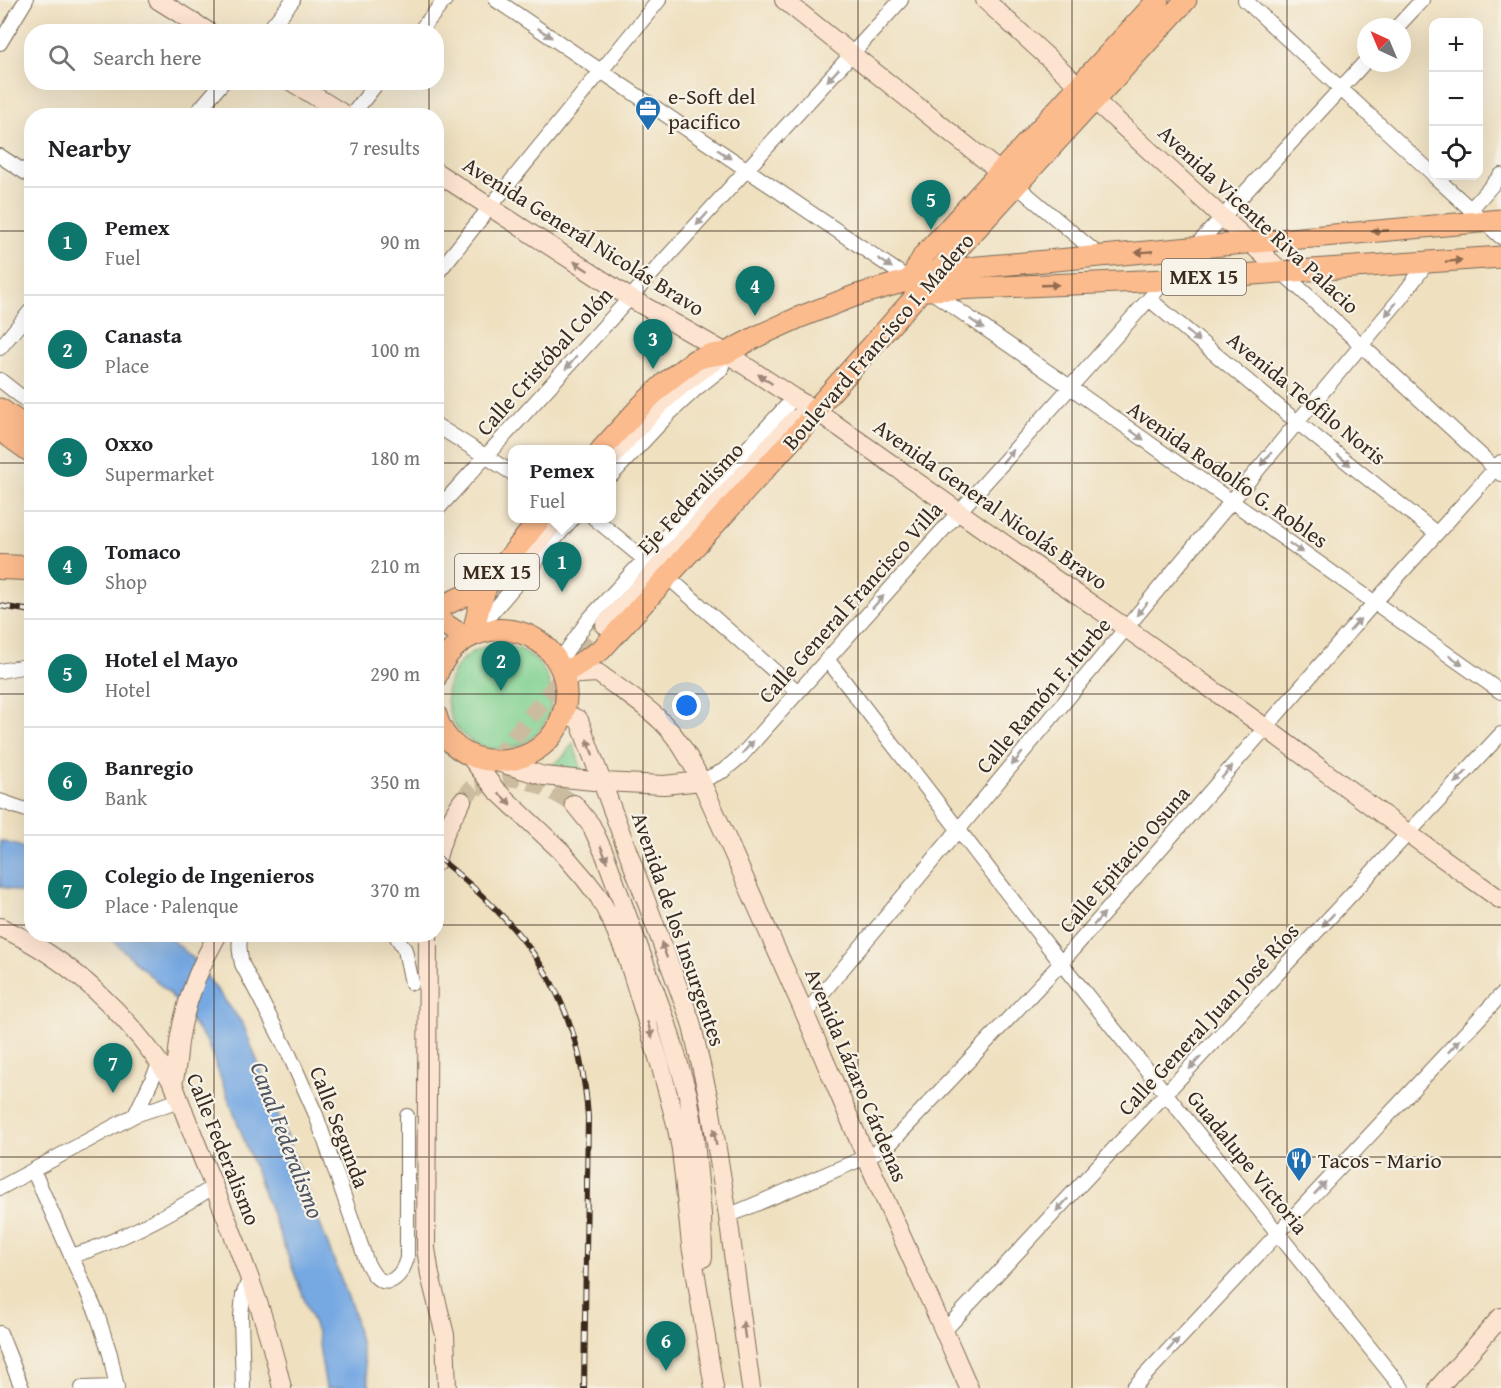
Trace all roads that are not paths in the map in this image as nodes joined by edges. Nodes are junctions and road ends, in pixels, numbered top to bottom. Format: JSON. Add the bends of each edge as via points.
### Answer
{"nodes":[{"id":1,"x":26,"y":0,"type":"edge"},
{"id":2,"x":158,"y":0,"type":"edge"},
{"id":3,"x":294,"y":0,"type":"edge"},
{"id":4,"x":445,"y":0,"type":"edge"},
{"id":5,"x":496,"y":0,"type":"edge"},
{"id":6,"x":658,"y":0,"type":"edge"},
{"id":7,"x":784,"y":0,"type":"edge"},
{"id":8,"x":901,"y":0,"type":"edge"},
{"id":9,"x":985,"y":0,"type":"edge"},
{"id":10,"x":1158,"y":0,"type":"edge"},
{"id":11,"x":1186,"y":0,"type":"edge"},
{"id":12,"x":1245,"y":0,"type":"edge"},
{"id":13,"x":1422,"y":0,"type":"edge"},
{"id":14,"x":1405,"y":18,"type":"edge"},
{"id":15,"x":196,"y":24,"type":"edge"},
{"id":16,"x":274,"y":24,"type":"edge"},
{"id":17,"x":426,"y":24,"type":"edge"},
{"id":18,"x":0,"y":43,"type":"edge"},
{"id":19,"x":853,"y":54,"type":"junction"},
{"id":20,"x":602,"y":71,"type":"junction"},
{"id":21,"x":1357,"y":71,"type":"edge"},
{"id":22,"x":1341,"y":89,"type":"junction"},
{"id":23,"x":216,"y":90,"type":"edge"},
{"id":24,"x":305,"y":90,"type":"edge"},
{"id":25,"x":371,"y":90,"type":"edge"},
{"id":26,"x":1087,"y":93,"type":"junction"},
{"id":27,"x":201,"y":108,"type":"edge"},
{"id":28,"x":336,"y":108,"type":"edge"},
{"id":29,"x":356,"y":108,"type":"edge"},
{"id":30,"x":0,"y":156,"type":"edge"},
{"id":31,"x":746,"y":170,"type":"junction"},
{"id":32,"x":1429,"y":170,"type":"edge"},
{"id":33,"x":24,"y":172,"type":"edge"},
{"id":34,"x":1501,"y":176,"type":"edge"},
{"id":35,"x":444,"y":177,"type":"edge"},
{"id":36,"x":1008,"y":179,"type":"junction"},
{"id":37,"x":1440,"y":180,"type":"edge"},
{"id":38,"x":490,"y":207,"type":"junction"},
{"id":39,"x":1486,"y":217,"type":"edge"},
{"id":40,"x":1223,"y":218,"type":"junction"},
{"id":41,"x":1501,"y":237,"type":"edge"},
{"id":42,"x":1250,"y":242,"type":"junction"},
{"id":43,"x":1194,"y":248,"type":"junction"},
{"id":44,"x":1100,"y":256,"type":"junction"},
{"id":45,"x":1501,"y":257,"type":"edge"},
{"id":46,"x":1427,"y":263,"type":"junction"},
{"id":47,"x":444,"y":265,"type":"edge"},
{"id":48,"x":1282,"y":272,"type":"junction"},
{"id":49,"x":1166,"y":280,"type":"junction"},
{"id":50,"x":925,"y":282,"type":"junction"},
{"id":51,"x":630,"y":298,"type":"junction"},
{"id":52,"x":1149,"y":298,"type":"junction"},
{"id":53,"x":24,"y":319,"type":"edge"},
{"id":54,"x":1361,"y":345,"type":"junction"},
{"id":55,"x":0,"y":348,"type":"edge"},
{"id":56,"x":726,"y":353,"type":"junction"},
{"id":57,"x":0,"y":380,"type":"edge"},
{"id":58,"x":1070,"y":387,"type":"junction"},
{"id":59,"x":794,"y":398,"type":"junction"},
{"id":60,"x":24,"y":399,"type":"edge"},
{"id":61,"x":0,"y":409,"type":"edge"},
{"id":62,"x":815,"y":410,"type":"junction"},
{"id":63,"x":1297,"y":422,"type":"junction"},
{"id":64,"x":24,"y":426,"type":"edge"},
{"id":65,"x":0,"y":430,"type":"edge"},
{"id":66,"x":444,"y":430,"type":"edge"},
{"id":67,"x":606,"y":445,"type":"edge"},
{"id":68,"x":24,"y":447,"type":"edge"},
{"id":69,"x":616,"y":452,"type":"edge"},
{"id":70,"x":487,"y":456,"type":"junction"},
{"id":71,"x":1499,"y":468,"type":"edge"},
{"id":72,"x":508,"y":470,"type":"edge"},
{"id":73,"x":616,"y":471,"type":"edge"},
{"id":74,"x":444,"y":502,"type":"edge"},
{"id":75,"x":1231,"y":502,"type":"junction"},
{"id":76,"x":959,"y":512,"type":"junction"},
{"id":77,"x":538,"y":523,"type":"edge"},
{"id":78,"x":556,"y":523,"type":"edge"},
{"id":79,"x":569,"y":523,"type":"edge"},
{"id":80,"x":599,"y":523,"type":"edge"},
{"id":81,"x":1436,"y":533,"type":"junction"},
{"id":82,"x":0,"y":559,"type":"edge"},
{"id":83,"x":644,"y":559,"type":"junction"},
{"id":84,"x":522,"y":562,"type":"tunnel mouth"},
{"id":85,"x":24,"y":563,"type":"edge"},
{"id":86,"x":24,"y":565,"type":"edge"},
{"id":87,"x":0,"y":567,"type":"edge"},
{"id":88,"x":668,"y":577,"type":"junction"},
{"id":89,"x":488,"y":585,"type":"junction"},
{"id":90,"x":1374,"y":603,"type":"junction"},
{"id":91,"x":444,"y":605,"type":"edge"},
{"id":92,"x":444,"y":624,"type":"edge"},
{"id":93,"x":605,"y":625,"type":"tunnel mouth"},
{"id":94,"x":1126,"y":628,"type":"junction"},
{"id":95,"x":469,"y":637,"type":"junction"},
{"id":96,"x":827,"y":659,"type":"junction"},
{"id":97,"x":444,"y":660,"type":"edge"},
{"id":98,"x":24,"y":666,"type":"edge"},
{"id":99,"x":0,"y":671,"type":"edge"},
{"id":100,"x":561,"y":671,"type":"junction"},
{"id":101,"x":798,"y":692,"type":"junction"},
{"id":102,"x":1501,"y":692,"type":"edge"},
{"id":103,"x":564,"y":713,"type":"junction"},
{"id":104,"x":1266,"y":728,"type":"junction"},
{"id":105,"x":1501,"y":734,"type":"edge"},
{"id":106,"x":444,"y":735,"type":"edge"},
{"id":107,"x":468,"y":754,"type":"junction"},
{"id":108,"x":497,"y":762,"type":"junction"},
{"id":109,"x":701,"y":781,"type":"junction"},
{"id":110,"x":603,"y":782,"type":"junction"},
{"id":111,"x":0,"y":801,"type":"edge"},
{"id":112,"x":462,"y":801,"type":"tunnel mouth"},
{"id":113,"x":574,"y":804,"type":"tunnel mouth"},
{"id":114,"x":24,"y":809,"type":"edge"},
{"id":115,"x":957,"y":830,"type":"junction"},
{"id":116,"x":444,"y":834,"type":"edge"},
{"id":117,"x":1409,"y":834,"type":"junction"},
{"id":118,"x":1501,"y":900,"type":"edge"},
{"id":119,"x":0,"y":927,"type":"edge"},
{"id":120,"x":24,"y":939,"type":"edge"},
{"id":121,"x":29,"y":942,"type":"edge"},
{"id":122,"x":214,"y":942,"type":"edge"},
{"id":123,"x":240,"y":942,"type":"edge"},
{"id":124,"x":400,"y":942,"type":"edge"},
{"id":125,"x":428,"y":942,"type":"edge"},
{"id":126,"x":1061,"y":963,"type":"junction"},
{"id":127,"x":412,"y":983,"type":"dead end"},
{"id":128,"x":1501,"y":995,"type":"edge"},
{"id":129,"x":805,"y":1014,"type":"junction"},
{"id":130,"x":170,"y":1071,"type":"junction"},
{"id":131,"x":1166,"y":1094,"type":"junction"},
{"id":132,"x":180,"y":1100,"type":"junction"},
{"id":133,"x":135,"y":1115,"type":"junction"},
{"id":134,"x":407,"y":1116,"type":"dead end"},
{"id":135,"x":866,"y":1157,"type":"junction"},
{"id":136,"x":33,"y":1170,"type":"junction"},
{"id":137,"x":214,"y":1186,"type":"junction"},
{"id":138,"x":0,"y":1188,"type":"edge"},
{"id":139,"x":728,"y":1216,"type":"junction"},
{"id":140,"x":1278,"y":1233,"type":"junction"},
{"id":141,"x":72,"y":1256,"type":"junction"},
{"id":142,"x":250,"y":1277,"type":"junction"},
{"id":143,"x":1501,"y":1317,"type":"edge"},
{"id":144,"x":705,"y":1328,"type":"junction"},
{"id":145,"x":944,"y":1331,"type":"junction"},
{"id":146,"x":0,"y":1333,"type":"edge"},
{"id":147,"x":22,"y":1388,"type":"edge"},
{"id":148,"x":81,"y":1388,"type":"edge"},
{"id":149,"x":116,"y":1388,"type":"edge"},
{"id":150,"x":243,"y":1388,"type":"edge"},
{"id":151,"x":282,"y":1388,"type":"edge"},
{"id":152,"x":447,"y":1388,"type":"edge"},
{"id":153,"x":714,"y":1388,"type":"edge"},
{"id":154,"x":752,"y":1388,"type":"edge"},
{"id":155,"x":969,"y":1388,"type":"edge"},
{"id":156,"x":1133,"y":1388,"type":"edge"},
{"id":157,"x":1402,"y":1388,"type":"edge"},
{"id":158,"x":1438,"y":1388,"type":"edge"}],
"edges":[{"from":1,"to":18,"type":"street"},
{"from":2,"to":15,"type":"main road"},
{"from":3,"to":16,"type":"street"},
{"from":4,"to":17,"type":"street"},
{"from":5,"to":20,"type":"street","name":"Avenida Rodolfo G. Robles","one_way":true},
{"from":6,"to":20,"type":"street"},
{"from":7,"to":19,"type":"main road"},
{"from":8,"to":19,"type":"street","name":"Calle Cristóbal Colón"},
{"from":9,"to":26,"type":"main road","name":"Avenida Vicente Riva Palacio"},
{"from":10,"to":26,"type":"main road","name":"Boulevard Francisco I. Madero"},
{"from":11,"to":26,"type":"main road","name":"Boulevard Francisco I. Madero"},
{"from":12,"to":22,"type":"street"},
{"from":13,"to":14,"type":"street"},
{"from":19,"to":31,"type":"street","name":"Calle Cristóbal Colón","one_way":true},
{"from":19,"to":36,"type":"main road"},
{"from":20,"to":31,"type":"street","name":"Avenida Rodolfo G. Robles","one_way":true},
{"from":20,"to":38,"type":"street"},
{"from":21,"to":22,"type":"street"},
{"from":22,"to":32,"type":"street"},
{"from":22,"to":40,"type":"street"},
{"from":23,"to":27,"type":"street"},
{"from":24,"to":28,"type":"main road"},
{"from":25,"to":29,"type":"street"},
{"from":26,"to":36,"type":"main road","name":"Boulevard Francisco I. Madero"},
{"from":26,"to":40,"type":"main road","name":"Avenida Vicente Riva Palacio"},
{"from":30,"to":33,"type":"street"},
{"from":31,"to":50,"type":"street","name":"Avenida Rodolfo G. Robles","one_way":true},
{"from":31,"to":51,"type":"street","name":"Calle Cristóbal Colón","one_way":true},
{"from":34,"to":39,"type":"street"},
{"from":35,"to":38,"type":"main road","name":"Avenida General Nicolás Bravo"},
{"from":36,"to":44,"type":"street"},
{"from":36,"to":50,"type":"main road","name":"Boulevard Francisco I. Madero"},
{"from":36,"to":50,"type":"main road","name":"Boulevard Francisco I. Madero","via":[[924,255]]},
{"from":37,"to":39,"type":"street"},
{"from":38,"to":47,"type":"street"},
{"from":51,"to":38,"type":"main road","name":"Avenida General Nicolás Bravo","one_way":true},
{"from":39,"to":41,"type":"street"},
{"from":39,"to":42,"type":"main road","number":"MEX 15","one_way":true},
{"from":40,"to":42,"type":"main road","name":"Avenida Vicente Riva Palacio"},
{"from":40,"to":43,"type":"street"},
{"from":42,"to":43,"type":"main road","number":"MEX 15"},
{"from":42,"to":48,"type":"main road","name":"Avenida Vicente Riva Palacio"},
{"from":43,"to":44,"type":"main road","number":"MEX 15","one_way":true},
{"from":44,"to":50,"type":"main road","number":"MEX 15","via":[[978,267]]},
{"from":46,"to":45,"type":"main road","number":"MEX 15","one_way":true},
{"from":46,"to":48,"type":"main road","number":"MEX 15"},
{"from":46,"to":54,"type":"street","name":"Calle Ramón F. Iturbe","one_way":true},
{"from":48,"to":49,"type":"main road","number":"MEX 15"},
{"from":48,"to":54,"type":"street","name":"Avenida Vicente Riva Palacio"},
{"from":50,"to":49,"type":"main road","number":"MEX 15","one_way":true},
{"from":49,"to":52,"type":"street","name":"Calle General Francisco Villa"},
{"from":50,"to":56,"type":"main road","number":"MEX 15","via":[[857,295]]},
{"from":50,"to":58,"type":"street","name":"Avenida Rodolfo G. Robles","one_way":true},
{"from":50,"to":62,"type":"main road","name":"Boulevard Francisco I. Madero"},
{"from":51,"to":56,"type":"main road","name":"Avenida General Nicolás Bravo"},
{"from":51,"to":70,"type":"street","name":"Calle Cristóbal Colón","one_way":true},
{"from":52,"to":58,"type":"street","name":"Calle General Francisco Villa"},
{"from":52,"to":63,"type":"street","name":"Avenida Teófilo Noris","one_way":true},
{"from":53,"to":55,"type":"street"},
{"from":54,"to":63,"type":"street","name":"Calle Ramón F. Iturbe"},
{"from":54,"to":71,"type":"street","name":"Avenida Vicente Riva Palacio"},
{"from":59,"to":56,"type":"main road","name":"Avenida General Nicolás Bravo","one_way":true},
{"from":56,"to":67,"type":"main road","number":"MEX 15","via":[[695,360],[666,382]]},
{"from":56,"to":69,"type":"main road","via":[[662,403]]},
{"from":56,"to":73,"type":"street","via":[[721,369],[668,414]]},
{"from":57,"to":60,"type":"street"},
{"from":58,"to":75,"type":"street","name":"Avenida Rodolfo G. Robles","one_way":true},
{"from":76,"to":58,"type":"street","name":"Calle General Francisco Villa","one_way":true},
{"from":59,"to":62,"type":"main road","name":"Avenida General Nicolás Bravo"},
{"from":59,"to":83,"type":"street","name":"Boulevard Francisco I. Madero"},
{"from":61,"to":64,"type":"main road"},
{"from":62,"to":76,"type":"main road","name":"Avenida General Nicolás Bravo"},
{"from":62,"to":88,"type":"main road","name":"Boulevard Francisco I. Madero"},
{"from":62,"to":93,"type":"main road","name":"Eje Federalismo","via":[[795,419]]},
{"from":63,"to":75,"type":"street","name":"Calle Ramón F. Iturbe","one_way":true},
{"from":63,"to":81,"type":"street","name":"Avenida Teófilo Noris","one_way":true},
{"from":65,"to":68,"type":"main road"},
{"from":66,"to":70,"type":"street"},
{"from":70,"to":72,"type":"street"},
{"from":70,"to":74,"type":"street","name":"Calle Cristóbal Colón"},
{"from":71,"to":81,"type":"street","name":"Calle Epitacio Osuna"},
{"from":75,"to":90,"type":"street","name":"Avenida Rodolfo G. Robles","one_way":true},
{"from":75,"to":94,"type":"street","name":"Calle Ramón F. Iturbe","one_way":true},
{"from":76,"to":94,"type":"main road","name":"Avenida General Nicolás Bravo"},
{"from":96,"to":76,"type":"street","name":"Calle General Francisco Villa","one_way":true},
{"from":77,"to":89,"type":"main road","number":"MEX 15"},
{"from":78,"to":84,"type":"main road"},
{"from":79,"to":95,"type":"street"},
{"from":80,"to":83,"type":"street"},
{"from":81,"to":90,"type":"street","name":"Calle Epitacio Osuna"},
{"from":82,"to":85,"type":"highway"},
{"from":83,"to":100,"type":"street","name":"Boulevard Francisco I. Madero","via":[[589,620]]},
{"from":86,"to":87,"type":"highway"},
{"from":88,"to":100,"type":"main road","name":"Boulevard Francisco I. Madero","via":[[601,650]]},
{"from":88,"to":101,"type":"street"},
{"from":89,"to":91,"type":"main road"},
{"from":89,"to":95,"type":"main road","number":"MEX 15"},
{"from":90,"to":102,"type":"street","name":"Avenida Rodolfo G. Robles","one_way":true},
{"from":104,"to":90,"type":"street","name":"Calle Epitacio Osuna","one_way":true},
{"from":92,"to":95,"type":"main road"},
{"from":94,"to":104,"type":"main road","name":"Avenida General Nicolás Bravo"},
{"from":94,"to":115,"type":"street","name":"Calle Ramón F. Iturbe","one_way":true},
{"from":95,"to":97,"type":"main road"},
{"from":95,"to":100,"type":"main road","via":[[496,629],[514,630],[547,648]]},
{"from":96,"to":101,"type":"street","name":"Calle General Francisco Villa"},
{"from":96,"to":115,"type":"street","name":"Guadalupe Victoria"},
{"from":98,"to":99,"type":"street"},
{"from":100,"to":103,"type":"main road","via":[[566,693]]},
{"from":100,"to":109,"type":"main road","name":"Avenida Lázaro Cárdenas","via":[[598,673],[661,721],[680,743]]},
{"from":109,"to":101,"type":"street","name":"Calle General Francisco Villa","one_way":true,"via":[[723,771],[741,756]]},
{"from":103,"to":108,"type":"main road","via":[[554,733],[539,749],[519,759]]},
{"from":110,"to":103,"type":"main road","name":"Avenida de los Insurgentes","one_way":true,"via":[[579,720]]},
{"from":104,"to":117,"type":"main road","name":"Avenida General Nicolás Bravo"},
{"from":126,"to":104,"type":"street","name":"Calle Epitacio Osuna","one_way":true},
{"from":105,"to":117,"type":"street","name":"Calle General Juan José Ríos","one_way":true},
{"from":106,"to":107,"type":"main road"},
{"from":107,"to":108,"type":"main road"},
{"from":107,"to":144,"type":"main road","one_way":true,"via":[[496,790],[585,879],[599,897],[627,957],[676,1124]]},
{"from":108,"to":110,"type":"main road","via":[[544,776]]},
{"from":109,"to":110,"type":"main road","via":[[664,785]]},
{"from":109,"to":129,"type":"main road","name":"Avenida Lázaro Cárdenas"},
{"from":139,"to":110,"type":"main road","name":"Avenida de los Insurgentes","one_way":true,"via":[[709,1100],[691,1022]]},
{"from":111,"to":114,"type":"street"},
{"from":112,"to":116,"type":"main road"},
{"from":113,"to":144,"type":"main road","one_way":true,"via":[[591,825],[605,855],[667,1024],[688,1095],[702,1214]]},
{"from":115,"to":126,"type":"street","name":"Guadalupe Victoria"},
{"from":115,"to":129,"type":"street","name":"Calle Ramón F. Iturbe"},
{"from":117,"to":118,"type":"main road","name":"Avenida General Nicolás Bravo"},
{"from":117,"to":131,"type":"street","name":"Calle General Juan José Ríos","one_way":true},
{"from":119,"to":120,"type":"main road","name":"Calle Federalismo"},
{"from":121,"to":130,"type":"main road","name":"Calle Federalismo","via":[[82,979]]},
{"from":122,"to":130,"type":"main road","via":[[188,1004]]},
{"from":123,"to":134,"type":"street","name":"Calle Segunda","via":[[242,964],[316,1114],[367,1263],[383,1281],[399,1276],[407,1258]]},
{"from":124,"to":127,"type":"street"},
{"from":125,"to":152,"type":"main road","via":[[426,1248],[446,1335]]},
{"from":126,"to":131,"type":"street","name":"Guadalupe Victoria"},
{"from":126,"to":135,"type":"street","name":"Calle Epitacio Osuna","via":[[889,1145]]},
{"from":140,"to":128,"type":"street","one_way":true},
{"from":129,"to":135,"type":"main road","name":"Avenida Lázaro Cárdenas"},
{"from":130,"to":132,"type":"main road","name":"Calle Federalismo"},
{"from":130,"to":133,"type":"street"},
{"from":131,"to":140,"type":"street","name":"Guadalupe Victoria"},
{"from":131,"to":145,"type":"street","name":"Calle General Juan José Ríos","one_way":true},
{"from":132,"to":133,"type":"street"},
{"from":132,"to":137,"type":"main road","name":"Calle Federalismo"},
{"from":133,"to":136,"type":"street"},
{"from":135,"to":139,"type":"street","name":"Calle Epitacio Osuna"},
{"from":135,"to":145,"type":"main road","name":"Avenida Lázaro Cárdenas"},
{"from":136,"to":138,"type":"street"},
{"from":136,"to":141,"type":"street"},
{"from":137,"to":141,"type":"street","via":[[128,1234]]},
{"from":137,"to":142,"type":"main road","name":"Calle Federalismo"},
{"from":154,"to":139,"type":"main road","name":"Avenida de los Insurgentes","one_way":true},
{"from":156,"to":140,"type":"street","one_way":true},
{"from":140,"to":157,"type":"street","name":"Guadalupe Victoria"},
{"from":141,"to":149,"type":"street","via":[[97,1314]]},
{"from":142,"to":150,"type":"street","via":[[241,1316]]},
{"from":142,"to":151,"type":"main road","name":"Calle Federalismo"},
{"from":143,"to":158,"type":"main road"},
{"from":144,"to":153,"type":"main road"},
{"from":145,"to":155,"type":"main road","name":"Avenida Lázaro Cárdenas"},
{"from":146,"to":147,"type":"street"},
{"from":148,"to":149,"type":"street"}]}
